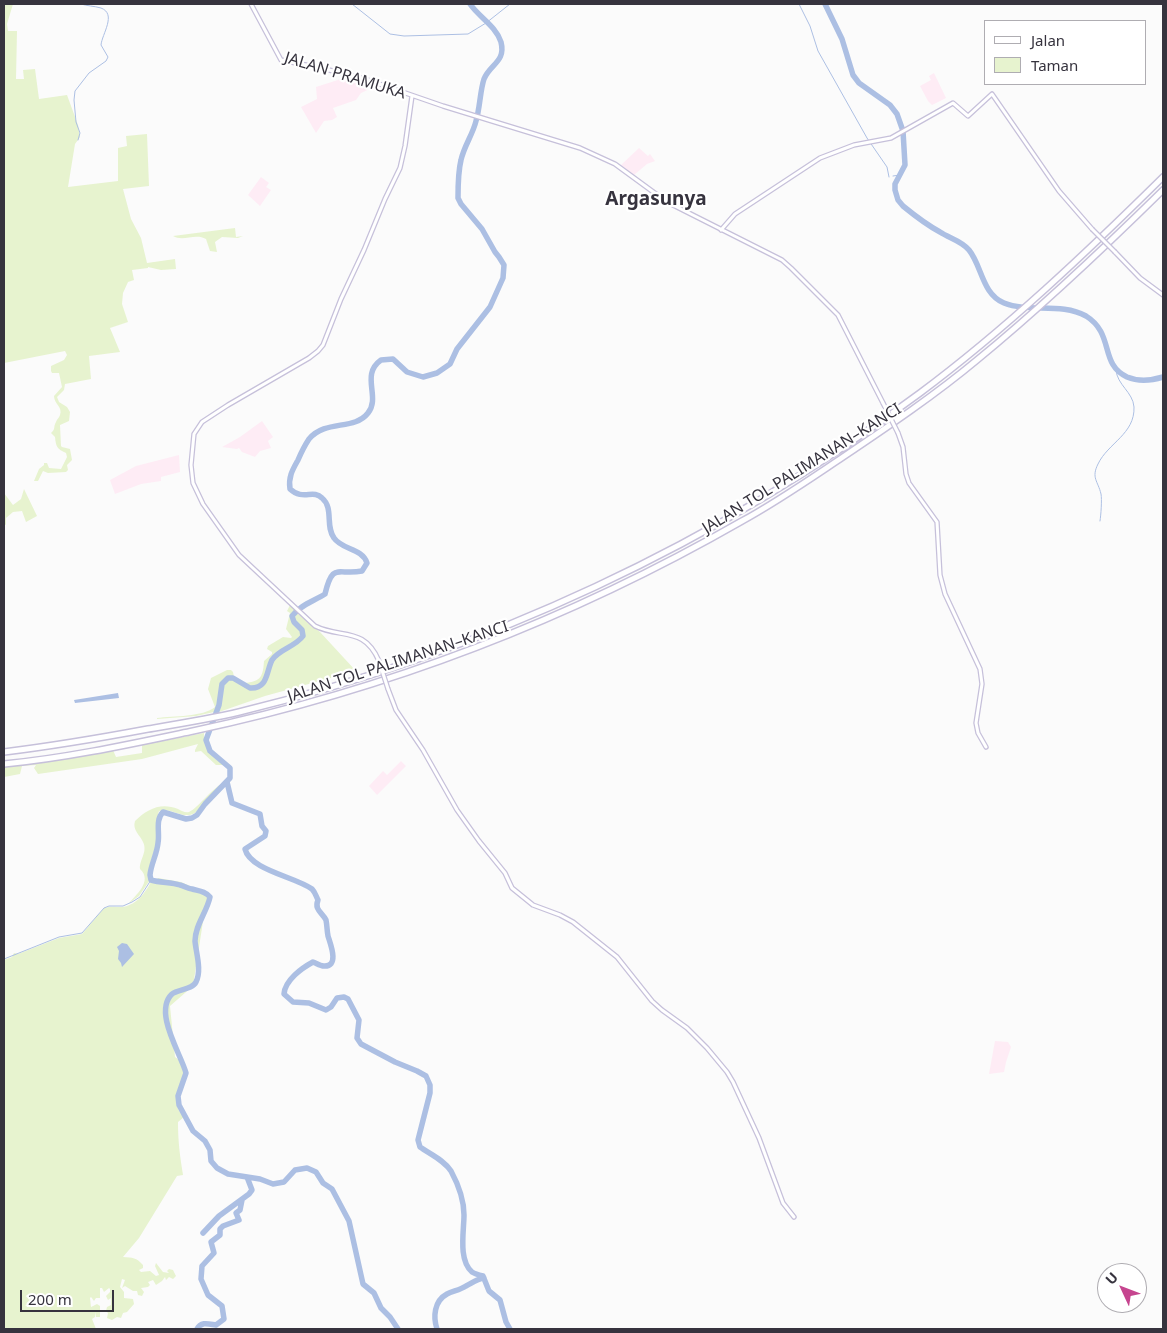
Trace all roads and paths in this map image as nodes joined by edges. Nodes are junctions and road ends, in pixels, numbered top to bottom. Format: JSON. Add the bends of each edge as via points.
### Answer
{"nodes":[{"id":1,"x":251,"y":4,"type":"edge"},
{"id":2,"x":412,"y":96,"type":"junction"},
{"id":3,"x":1163,"y":177,"type":"edge"},
{"id":4,"x":1163,"y":190,"type":"edge"},
{"id":5,"x":721,"y":230,"type":"junction"},
{"id":6,"x":1163,"y":295,"type":"edge"},
{"id":7,"x":986,"y":746,"type":"dead end"},
{"id":8,"x":4,"y":752,"type":"edge"},
{"id":9,"x":4,"y":764,"type":"edge"},
{"id":10,"x":794,"y":1217,"type":"dead end"}],
"edges":[{"from":1,"to":2,"type":"street","name":"JALAN PRAMUKA","via":[[281,60],[362,78]]},
{"from":2,"to":5,"type":"street","name":"JALAN PRAMUKA","via":[[595,154],[619,166],[667,202]]},
{"from":2,"to":10,"type":"street","bridge":true,"via":[[400,168],[323,345],[309,358],[209,417],[198,427],[194,436],[194,483],[203,504],[242,558],[292,606],[323,629],[360,638],[374,652],[396,710],[457,810],[505,873],[512,888],[533,905],[573,922],[617,957],[652,1001],[687,1028],[726,1072],[759,1138],[783,1203]]},
{"from":3,"to":8,"type":"highway","name":"JALAN TOL PALIMANAN–KANCI","via":[[1068,270],[920,393],[739,512],[604,583],[498,630],[313,692],[200,720],[77,743]]},
{"from":4,"to":9,"type":"highway","name":"JALAN TOL PALIMANAN–KANCI","via":[[1089,264],[936,392],[745,520],[608,592],[497,640],[408,673],[314,702],[133,743]]},
{"from":5,"to":6,"type":"street","bridge":true,"via":[[735,214],[810,164],[844,148],[892,138],[953,103],[968,116],[992,94],[1059,191],[1140,278]]},
{"from":5,"to":7,"type":"street","name":"JALAN PRAMUKA","bridge":true,"via":[[782,260],[834,310],[851,337],[898,433],[909,483],[937,522],[940,575],[945,594],[980,669],[982,684],[976,723]]}]}
